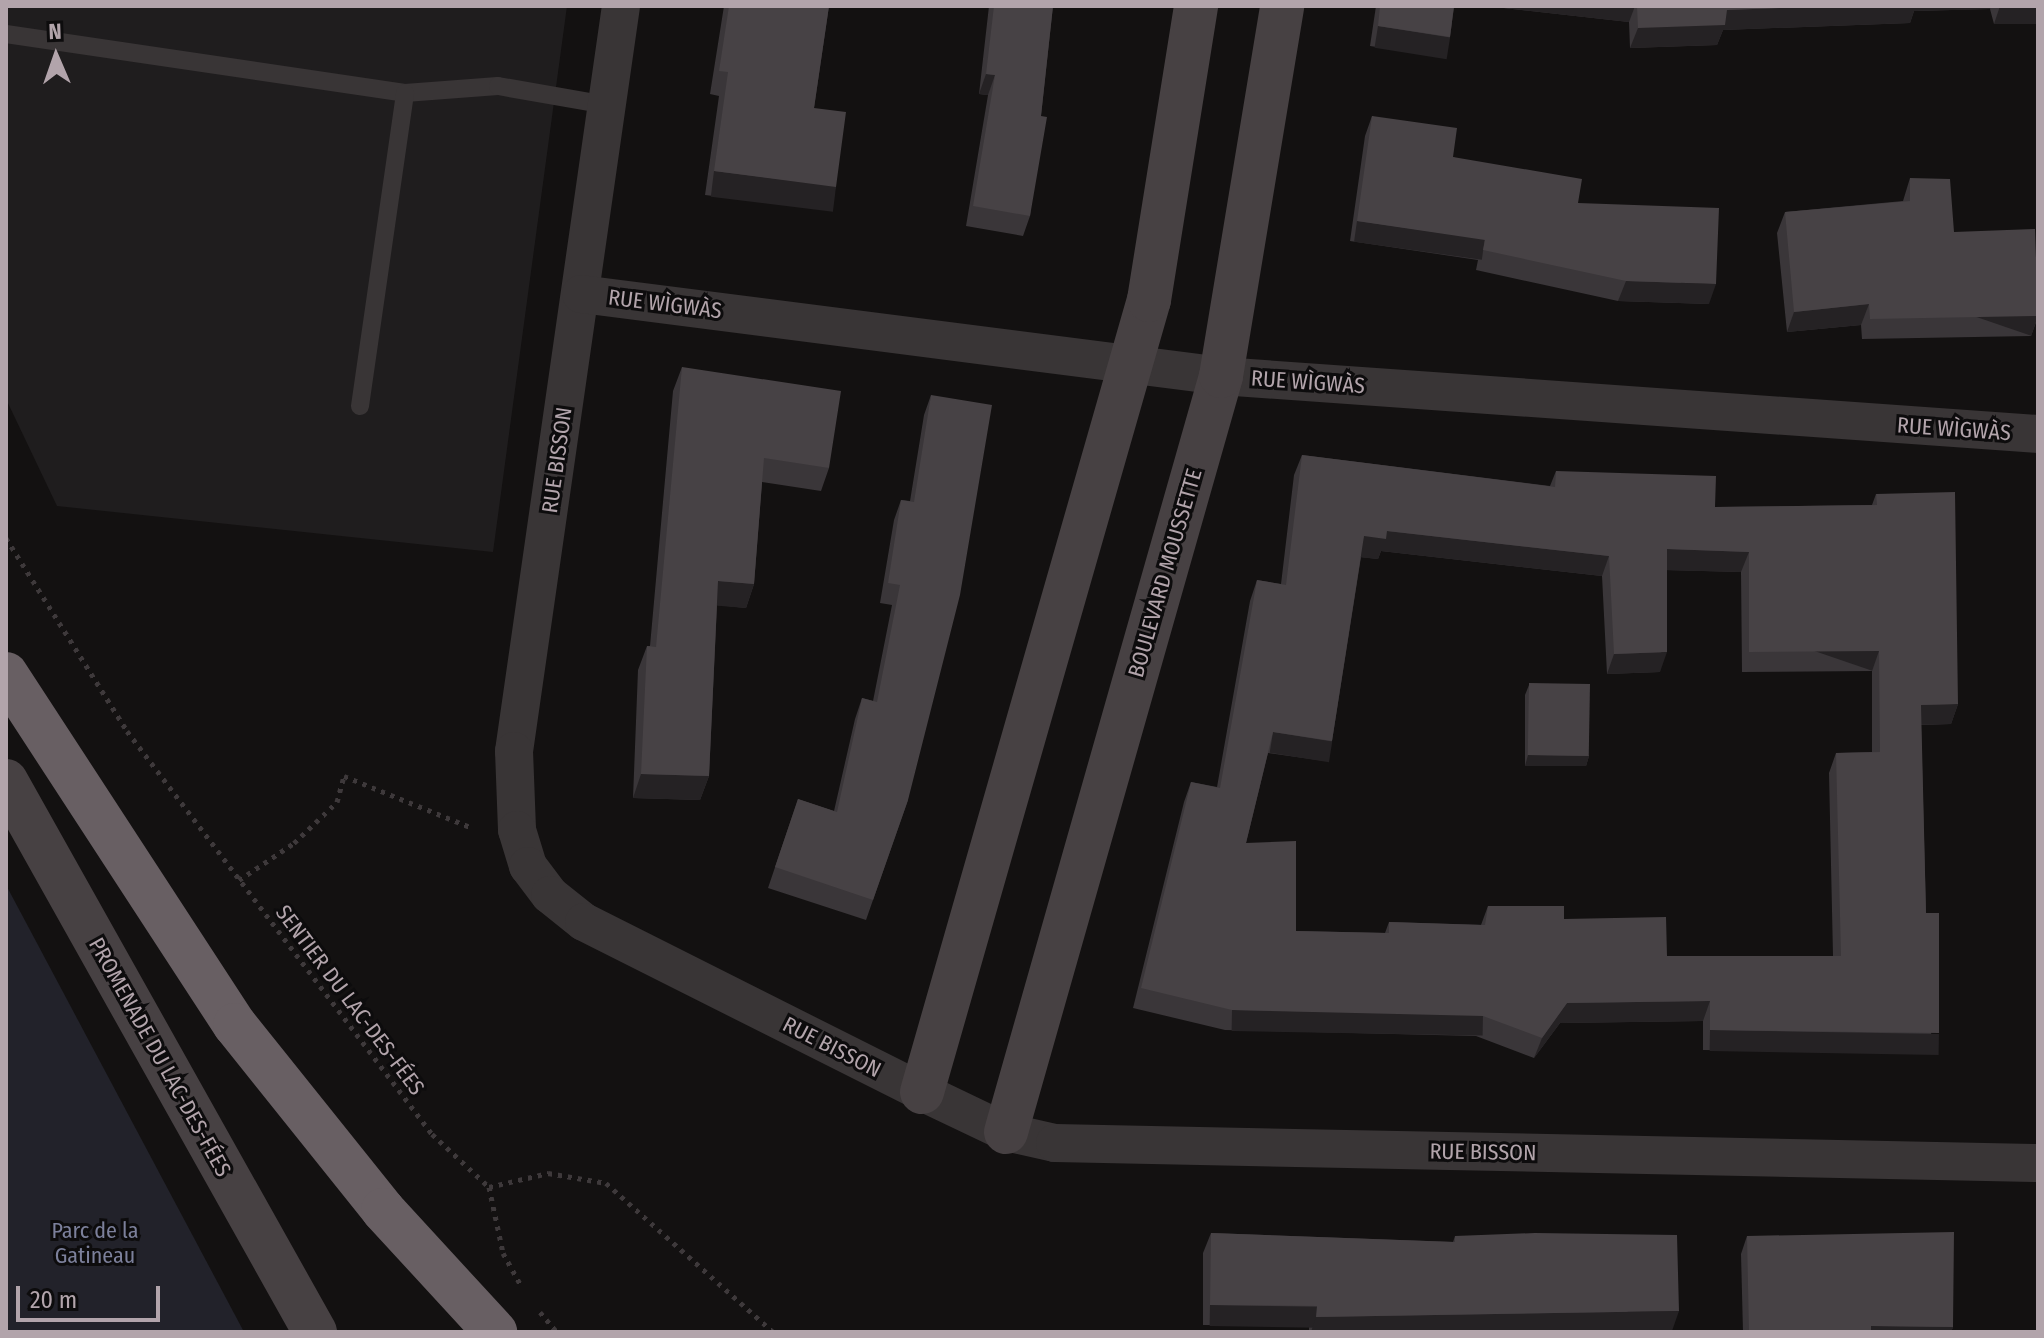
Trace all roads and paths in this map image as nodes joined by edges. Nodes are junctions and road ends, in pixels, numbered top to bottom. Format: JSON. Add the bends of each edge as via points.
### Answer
{"nodes":[{"id":1,"x":621,"y":6,"type":"edge"},
{"id":2,"x":1196,"y":6,"type":"edge"},
{"id":3,"x":1282,"y":6,"type":"edge"},
{"id":4,"x":6,"y":34,"type":"edge"},
{"id":5,"x":405,"y":93,"type":"junction"},
{"id":6,"x":607,"y":105,"type":"junction"},
{"id":7,"x":581,"y":294,"type":"junction"},
{"id":8,"x":1132,"y":367,"type":"junction"},
{"id":9,"x":1221,"y":376,"type":"junction"},
{"id":10,"x":360,"y":406,"type":"dead end"},
{"id":11,"x":2038,"y":434,"type":"edge"},
{"id":12,"x":6,"y":538,"type":"edge"},
{"id":13,"x":6,"y":674,"type":"edge"},
{"id":14,"x":6,"y":781,"type":"edge"},
{"id":15,"x":523,"y":849,"type":"junction"},
{"id":16,"x":239,"y":880,"type":"junction"},
{"id":17,"x":922,"y":1092,"type":"junction"},
{"id":18,"x":1006,"y":1132,"type":"junction"},
{"id":19,"x":2038,"y":1163,"type":"edge"},
{"id":20,"x":489,"y":1187,"type":"junction"},
{"id":21,"x":526,"y":1292,"type":"dead end"},
{"id":22,"x":534,"y":1304,"type":"dead end"},
{"id":23,"x":315,"y":1332,"type":"edge"},
{"id":24,"x":495,"y":1332,"type":"edge"},
{"id":25,"x":557,"y":1332,"type":"edge"},
{"id":26,"x":773,"y":1332,"type":"edge"}],
"edges":[{"from":1,"to":6,"type":"street","name":"RUE BISSON"},
{"from":2,"to":8,"type":"street"},
{"from":3,"to":9,"type":"street","name":"BOULEVARD MOUSSETTE"},
{"from":4,"to":5,"type":"lane"},
{"from":5,"to":6,"type":"lane","via":[[498,86]]},
{"from":5,"to":10,"type":"lane"},
{"from":6,"to":7,"type":"street","name":"RUE BISSON"},
{"from":7,"to":8,"type":"street","name":"RUE WÌGWÀS","via":[[1061,351]]},
{"from":7,"to":15,"type":"street","name":"RUE BISSON","via":[[514,751]]},
{"from":8,"to":9,"type":"street","name":"RUE WÌGWÀS"},
{"from":8,"to":17,"type":"street"},
{"from":9,"to":11,"type":"street","name":"RUE WÌGWÀS"},
{"from":9,"to":18,"type":"street","name":"BOULEVARD MOUSSETTE"},
{"from":12,"to":16,"type":"path","name":"SENTIER DU LAC-DES-FÉES","via":[[127,731]]},
{"from":13,"to":24,"type":"highway","via":[[235,1025],[383,1210]]},
{"from":14,"to":23,"type":"street","name":"PROMENADE DU LAC-DES-FÉES"},
{"from":15,"to":16,"type":"path","via":[[344,776],[337,802],[294,843]]},
{"from":15,"to":17,"type":"street","name":"RUE BISSON","via":[[550,895],[584,922]]},
{"from":16,"to":20,"type":"path","name":"SENTIER DU LAC-DES-FÉES","via":[[432,1134]]},
{"from":17,"to":18,"type":"street","name":"RUE BISSON"},
{"from":18,"to":19,"type":"street","name":"RUE BISSON","via":[[1055,1143]]},
{"from":20,"to":21,"type":"path","via":[[503,1253]]},
{"from":20,"to":26,"type":"path","via":[[548,1173],[606,1183]]},
{"from":22,"to":25,"type":"path"}]}
